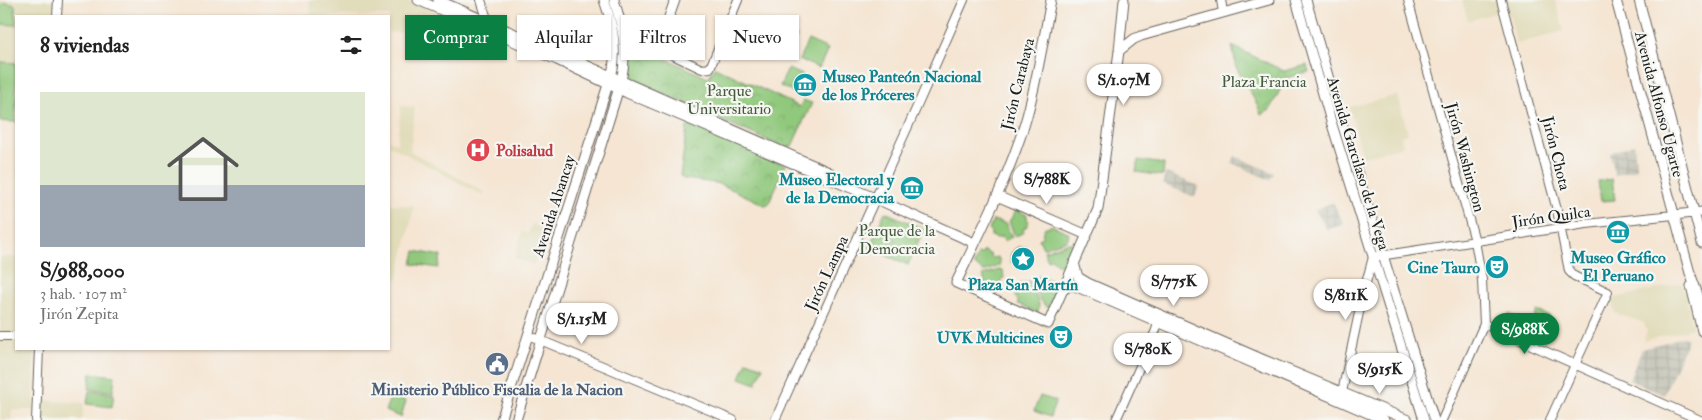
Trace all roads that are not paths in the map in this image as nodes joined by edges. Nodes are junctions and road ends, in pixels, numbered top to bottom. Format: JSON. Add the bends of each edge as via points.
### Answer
{"nodes":[{"id":1,"x":58,"y":0,"type":"edge"},
{"id":2,"x":418,"y":0,"type":"edge"},
{"id":3,"x":438,"y":0,"type":"edge"},
{"id":4,"x":481,"y":0,"type":"edge"},
{"id":5,"x":604,"y":0,"type":"edge"},
{"id":6,"x":614,"y":0,"type":"edge"},
{"id":7,"x":675,"y":0,"type":"edge"},
{"id":8,"x":738,"y":0,"type":"edge"},
{"id":9,"x":964,"y":0,"type":"edge"},
{"id":10,"x":1051,"y":0,"type":"edge"},
{"id":11,"x":1124,"y":0,"type":"edge"},
{"id":12,"x":1221,"y":0,"type":"edge"},
{"id":13,"x":1269,"y":0,"type":"edge"},
{"id":14,"x":1296,"y":0,"type":"edge"},
{"id":15,"x":1306,"y":0,"type":"edge"},
{"id":16,"x":1311,"y":0,"type":"edge"},
{"id":17,"x":1408,"y":0,"type":"edge"},
{"id":18,"x":1501,"y":0,"type":"edge"},
{"id":19,"x":1616,"y":0,"type":"edge"},
{"id":20,"x":1639,"y":0,"type":"edge"},
{"id":21,"x":1223,"y":12,"type":"junction"},
{"id":22,"x":57,"y":15,"type":"edge"},
{"id":23,"x":472,"y":15,"type":"edge"},
{"id":24,"x":486,"y":15,"type":"edge"},
{"id":25,"x":670,"y":15,"type":"edge"},
{"id":26,"x":621,"y":22,"type":"edge"},
{"id":27,"x":507,"y":31,"type":"edge"},
{"id":28,"x":1120,"y":51,"type":"junction"},
{"id":29,"x":625,"y":60,"type":"edge"},
{"id":30,"x":683,"y":60,"type":"edge"},
{"id":31,"x":610,"y":80,"type":"junction"},
{"id":32,"x":620,"y":85,"type":"junction"},
{"id":33,"x":877,"y":196,"type":"junction"},
{"id":34,"x":997,"y":196,"type":"junction"},
{"id":35,"x":1698,"y":212,"type":"edge"},
{"id":36,"x":1674,"y":215,"type":"junction"},
{"id":37,"x":1561,"y":228,"type":"junction"},
{"id":38,"x":981,"y":232,"type":"junction"},
{"id":39,"x":1087,"y":235,"type":"junction"},
{"id":40,"x":1475,"y":241,"type":"junction"},
{"id":41,"x":1702,"y":243,"type":"edge"},
{"id":42,"x":974,"y":246,"type":"junction"},
{"id":43,"x":1385,"y":255,"type":"junction"},
{"id":44,"x":1373,"y":257,"type":"junction"},
{"id":45,"x":1074,"y":263,"type":"junction"},
{"id":46,"x":1690,"y":274,"type":"junction"},
{"id":47,"x":1061,"y":293,"type":"junction"},
{"id":48,"x":1702,"y":306,"type":"edge"},
{"id":49,"x":1160,"y":318,"type":"junction"},
{"id":50,"x":1484,"y":324,"type":"junction"},
{"id":51,"x":1702,"y":331,"type":"edge"},
{"id":52,"x":528,"y":335,"type":"junction"},
{"id":53,"x":0,"y":336,"type":"edge"},
{"id":54,"x":15,"y":336,"type":"edge"},
{"id":55,"x":541,"y":340,"type":"junction"},
{"id":56,"x":39,"y":350,"type":"edge"},
{"id":57,"x":1576,"y":365,"type":"junction"},
{"id":58,"x":1341,"y":397,"type":"junction"},
{"id":59,"x":36,"y":420,"type":"edge"},
{"id":60,"x":501,"y":420,"type":"edge"},
{"id":61,"x":516,"y":420,"type":"edge"},
{"id":62,"x":733,"y":420,"type":"edge"},
{"id":63,"x":775,"y":420,"type":"edge"},
{"id":64,"x":1116,"y":420,"type":"edge"},
{"id":65,"x":1384,"y":420,"type":"edge"},
{"id":66,"x":1408,"y":420,"type":"edge"},
{"id":67,"x":1424,"y":420,"type":"edge"},
{"id":68,"x":1434,"y":420,"type":"edge"},
{"id":69,"x":1438,"y":420,"type":"edge"},
{"id":70,"x":1442,"y":420,"type":"edge"},
{"id":71,"x":1550,"y":420,"type":"edge"},
{"id":72,"x":1700,"y":420,"type":"edge"}],
"edges":[{"from":1,"to":22,"type":"street"},
{"from":2,"to":31,"type":"main road"},
{"from":3,"to":23,"type":"main road"},
{"from":4,"to":24,"type":"street"},
{"from":5,"to":31,"type":"main road","name":"Avenida Abancay","via":[[615,45]]},
{"from":6,"to":26,"type":"main road","name":"Avenida Abancay"},
{"from":7,"to":25,"type":"main road"},
{"from":8,"to":30,"type":"street","via":[[710,68],[702,69]]},
{"from":9,"to":33,"type":"street","name":"Jirón Lampa"},
{"from":10,"to":34,"type":"main road","name":"Jirón Carabaya","via":[[1025,121]]},
{"from":11,"to":28,"type":"main road"},
{"from":12,"to":21,"type":"street"},
{"from":13,"to":21,"type":"main road"},
{"from":14,"to":44,"type":"main road","name":"Avenida Garcilaso de la Vega"},
{"from":15,"to":43,"type":"main road","name":"Avenida Garcilaso de la Vega"},
{"from":16,"to":43,"type":"main road","name":"Avenida Garcilaso de la Vega"},
{"from":17,"to":40,"type":"street","name":"Jirón Washington"},
{"from":18,"to":37,"type":"street","name":"Jirón Chota"},
{"from":19,"to":36,"type":"main road","name":"Avenida Alfonso Ugarte"},
{"from":20,"to":35,"type":"main road","name":"Avenida Alfonso Ugarte"},
{"from":21,"to":28,"type":"main road","via":[[1141,36]]},
{"from":27,"to":31,"type":"main road"},
{"from":28,"to":39,"type":"main road","via":[[1102,191]]},
{"from":29,"to":32,"type":"main road","name":"Avenida Abancay"},
{"from":31,"to":32,"type":"main road"},
{"from":31,"to":52,"type":"main road","name":"Avenida Abancay"},
{"from":32,"to":33,"type":"main road"},
{"from":32,"to":55,"type":"main road","name":"Avenida Abancay"},
{"from":33,"to":38,"type":"main road","via":[[970,234]]},
{"from":33,"to":42,"type":"main road","via":[[970,241]]},
{"from":33,"to":63,"type":"street","name":"Jirón Lampa"},
{"from":34,"to":38,"type":"main road","name":"Jirón Carabaya"},
{"from":34,"to":39,"type":"main road"},
{"from":35,"to":36,"type":"main road"},
{"from":35,"to":41,"type":"main road","name":"Avenida Alfonso Ugarte"},
{"from":36,"to":37,"type":"street","name":"Jirón Quilca"},
{"from":36,"to":46,"type":"main road","name":"Avenida Alfonso Ugarte"},
{"from":37,"to":40,"type":"street","name":"Jirón Quilca"},
{"from":37,"to":57,"type":"street","name":"Jirón Chota","via":[[1569,272],[1608,292]]},
{"from":38,"to":42,"type":"main road","name":"Jirón Carabaya"},
{"from":39,"to":45,"type":"main road"},
{"from":40,"to":43,"type":"street","name":"Jirón Quilca"},
{"from":40,"to":50,"type":"street","name":"Jirón Washington","via":[[1482,280]]},
{"from":42,"to":47,"type":"main road","name":"Jirón Carabaya","via":[[956,283],[1048,324]]},
{"from":43,"to":44,"type":"street","name":"Jirón Quilca"},
{"from":43,"to":68,"type":"main road","name":"Avenida Garcilaso de la Vega"},
{"from":43,"to":69,"type":"main road","name":"Avenida Garcilaso de la Vega"},
{"from":44,"to":58,"type":"street"},
{"from":44,"to":67,"type":"main road","name":"Avenida Garcilaso de la Vega"},
{"from":45,"to":47,"type":"main road"},
{"from":45,"to":49,"type":"main road","via":[[1082,280]]},
{"from":46,"to":48,"type":"main road","name":"Avenida Alfonso Ugarte"},
{"from":46,"to":51,"type":"main road","name":"Avenida Alfonso Ugarte"},
{"from":47,"to":49,"type":"main road","via":[[1066,287],[1075,286]]},
{"from":49,"to":58,"type":"main road"},
{"from":49,"to":64,"type":"street"},
{"from":50,"to":57,"type":"street"},
{"from":50,"to":70,"type":"street"},
{"from":52,"to":55,"type":"street"},
{"from":52,"to":60,"type":"main road","name":"Avenida Abancay"},
{"from":53,"to":54,"type":"street"},
{"from":55,"to":61,"type":"main road","name":"Avenida Abancay"},
{"from":55,"to":62,"type":"street"},
{"from":56,"to":59,"type":"street"},
{"from":57,"to":71,"type":"street"},
{"from":57,"to":72,"type":"street"},
{"from":58,"to":65,"type":"main road"},
{"from":58,"to":66,"type":"main road"}]}
